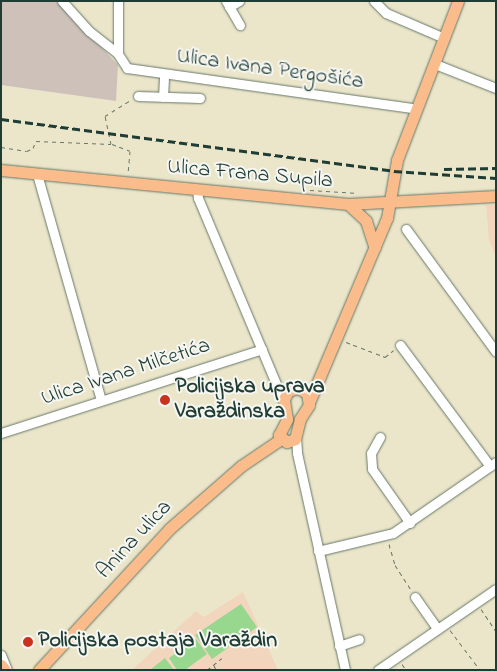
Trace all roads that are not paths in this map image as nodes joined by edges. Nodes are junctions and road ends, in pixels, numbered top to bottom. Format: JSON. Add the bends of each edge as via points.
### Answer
{"nodes":[{"id":1,"x":62,"y":1,"type":"edge"},
{"id":2,"x":118,"y":1,"type":"edge"},
{"id":3,"x":239,"y":1,"type":"edge"},
{"id":4,"x":374,"y":1,"type":"edge"},
{"id":5,"x":458,"y":1,"type":"edge"},
{"id":6,"x":228,"y":4,"type":"edge"},
{"id":7,"x":240,"y":25,"type":"dead end"},
{"id":8,"x":444,"y":38,"type":"junction"},
{"id":9,"x":119,"y":58,"type":"junction"},
{"id":10,"x":435,"y":64,"type":"junction"},
{"id":11,"x":164,"y":75,"type":"junction"},
{"id":12,"x":496,"y":88,"type":"edge"},
{"id":13,"x":138,"y":96,"type":"road end"},
{"id":14,"x":163,"y":97,"type":"junction"},
{"id":15,"x":200,"y":98,"type":"dead end"},
{"id":16,"x":417,"y":109,"type":"junction"},
{"id":17,"x":1,"y":170,"type":"edge"},
{"id":18,"x":37,"y":174,"type":"junction"},
{"id":19,"x":197,"y":190,"type":"junction"},
{"id":20,"x":496,"y":196,"type":"edge"},
{"id":21,"x":348,"y":204,"type":"junction"},
{"id":22,"x":390,"y":204,"type":"junction"},
{"id":23,"x":406,"y":229,"type":"dead end"},
{"id":24,"x":375,"y":248,"type":"junction"},
{"id":25,"x":400,"y":345,"type":"road end"},
{"id":26,"x":262,"y":349,"type":"junction"},
{"id":27,"x":496,"y":352,"type":"edge"},
{"id":28,"x":317,"y":379,"type":"junction"},
{"id":29,"x":276,"y":382,"type":"junction"},
{"id":30,"x":296,"y":389,"type":"junction"},
{"id":31,"x":101,"y":400,"type":"junction"},
{"id":32,"x":310,"y":400,"type":"junction"},
{"id":33,"x":284,"y":403,"type":"junction"},
{"id":34,"x":1,"y":433,"type":"edge"},
{"id":35,"x":380,"y":437,"type":"dead end"},
{"id":36,"x":286,"y":438,"type":"junction"},
{"id":37,"x":493,"y":464,"type":"edge"},
{"id":38,"x":410,"y":523,"type":"junction"},
{"id":39,"x":318,"y":551,"type":"junction"},
{"id":40,"x":496,"y":589,"type":"edge"},
{"id":41,"x":415,"y":597,"type":"road end"},
{"id":42,"x":441,"y":626,"type":"junction"},
{"id":43,"x":359,"y":639,"type":"dead end"},
{"id":44,"x":339,"y":646,"type":"junction"},
{"id":45,"x":1,"y":655,"type":"edge"},
{"id":46,"x":1,"y":665,"type":"edge"},
{"id":47,"x":6,"y":670,"type":"edge"},
{"id":48,"x":39,"y":670,"type":"edge"},
{"id":49,"x":346,"y":670,"type":"edge"},
{"id":50,"x":378,"y":670,"type":"edge"}],
"edges":[{"from":1,"to":9,"type":"street","name":"Ulica Ivana Pergošića"},
{"from":2,"to":9,"type":"street"},
{"from":3,"to":6,"type":"street"},
{"from":4,"to":8,"type":"street","via":[[386,13]]},
{"from":5,"to":8,"type":"main road"},
{"from":6,"to":7,"type":"street"},
{"from":8,"to":10,"type":"main road"},
{"from":9,"to":11,"type":"street","name":"Ulica Ivana Pergošića","via":[[135,71]]},
{"from":10,"to":12,"type":"street"},
{"from":10,"to":16,"type":"main road"},
{"from":11,"to":14,"type":"street"},
{"from":11,"to":16,"type":"street","name":"Ulica Ivana Pergošića"},
{"from":13,"to":14,"type":"street"},
{"from":14,"to":15,"type":"street"},
{"from":16,"to":22,"type":"main road","via":[[397,160]]},
{"from":17,"to":18,"type":"main road","name":"Ulica Frana Supila"},
{"from":18,"to":19,"type":"main road","name":"Ulica Frana Supila"},
{"from":18,"to":31,"type":"street"},
{"from":19,"to":21,"type":"main road","name":"Ulica Frana Supila"},
{"from":19,"to":26,"type":"street"},
{"from":20,"to":22,"type":"main road","name":"Ulica Frana Supila"},
{"from":21,"to":22,"type":"main road","name":"Ulica Frana Supila"},
{"from":21,"to":24,"type":"main road","via":[[366,221]]},
{"from":22,"to":24,"type":"main road"},
{"from":23,"to":27,"type":"street"},
{"from":24,"to":28,"type":"main road"},
{"from":25,"to":37,"type":"street"},
{"from":26,"to":29,"type":"street"},
{"from":26,"to":31,"type":"street","name":"Ulica Ivana Milčetića"},
{"from":28,"to":30,"type":"main road"},
{"from":28,"to":32,"type":"main road"},
{"from":29,"to":30,"type":"street"},
{"from":29,"to":33,"type":"street"},
{"from":30,"to":32,"type":"main road"},
{"from":30,"to":33,"type":"main road","via":[[286,395]]},
{"from":31,"to":34,"type":"street","name":"Ulica Ivana Milčetića"},
{"from":32,"to":36,"type":"main road"},
{"from":33,"to":36,"type":"main road"},
{"from":35,"to":38,"type":"street","via":[[371,453],[372,469]]},
{"from":36,"to":39,"type":"street","via":[[297,453]]},
{"from":36,"to":48,"type":"main road","name":"Anina ulica","via":[[267,446],[169,530]]},
{"from":37,"to":38,"type":"street"},
{"from":38,"to":39,"type":"street","via":[[386,536]]},
{"from":39,"to":44,"type":"street"},
{"from":40,"to":42,"type":"street"},
{"from":41,"to":42,"type":"street"},
{"from":42,"to":50,"type":"street"},
{"from":43,"to":44,"type":"street"},
{"from":44,"to":49,"type":"street"},
{"from":45,"to":47,"type":"street"},
{"from":46,"to":47,"type":"main road"}]}
